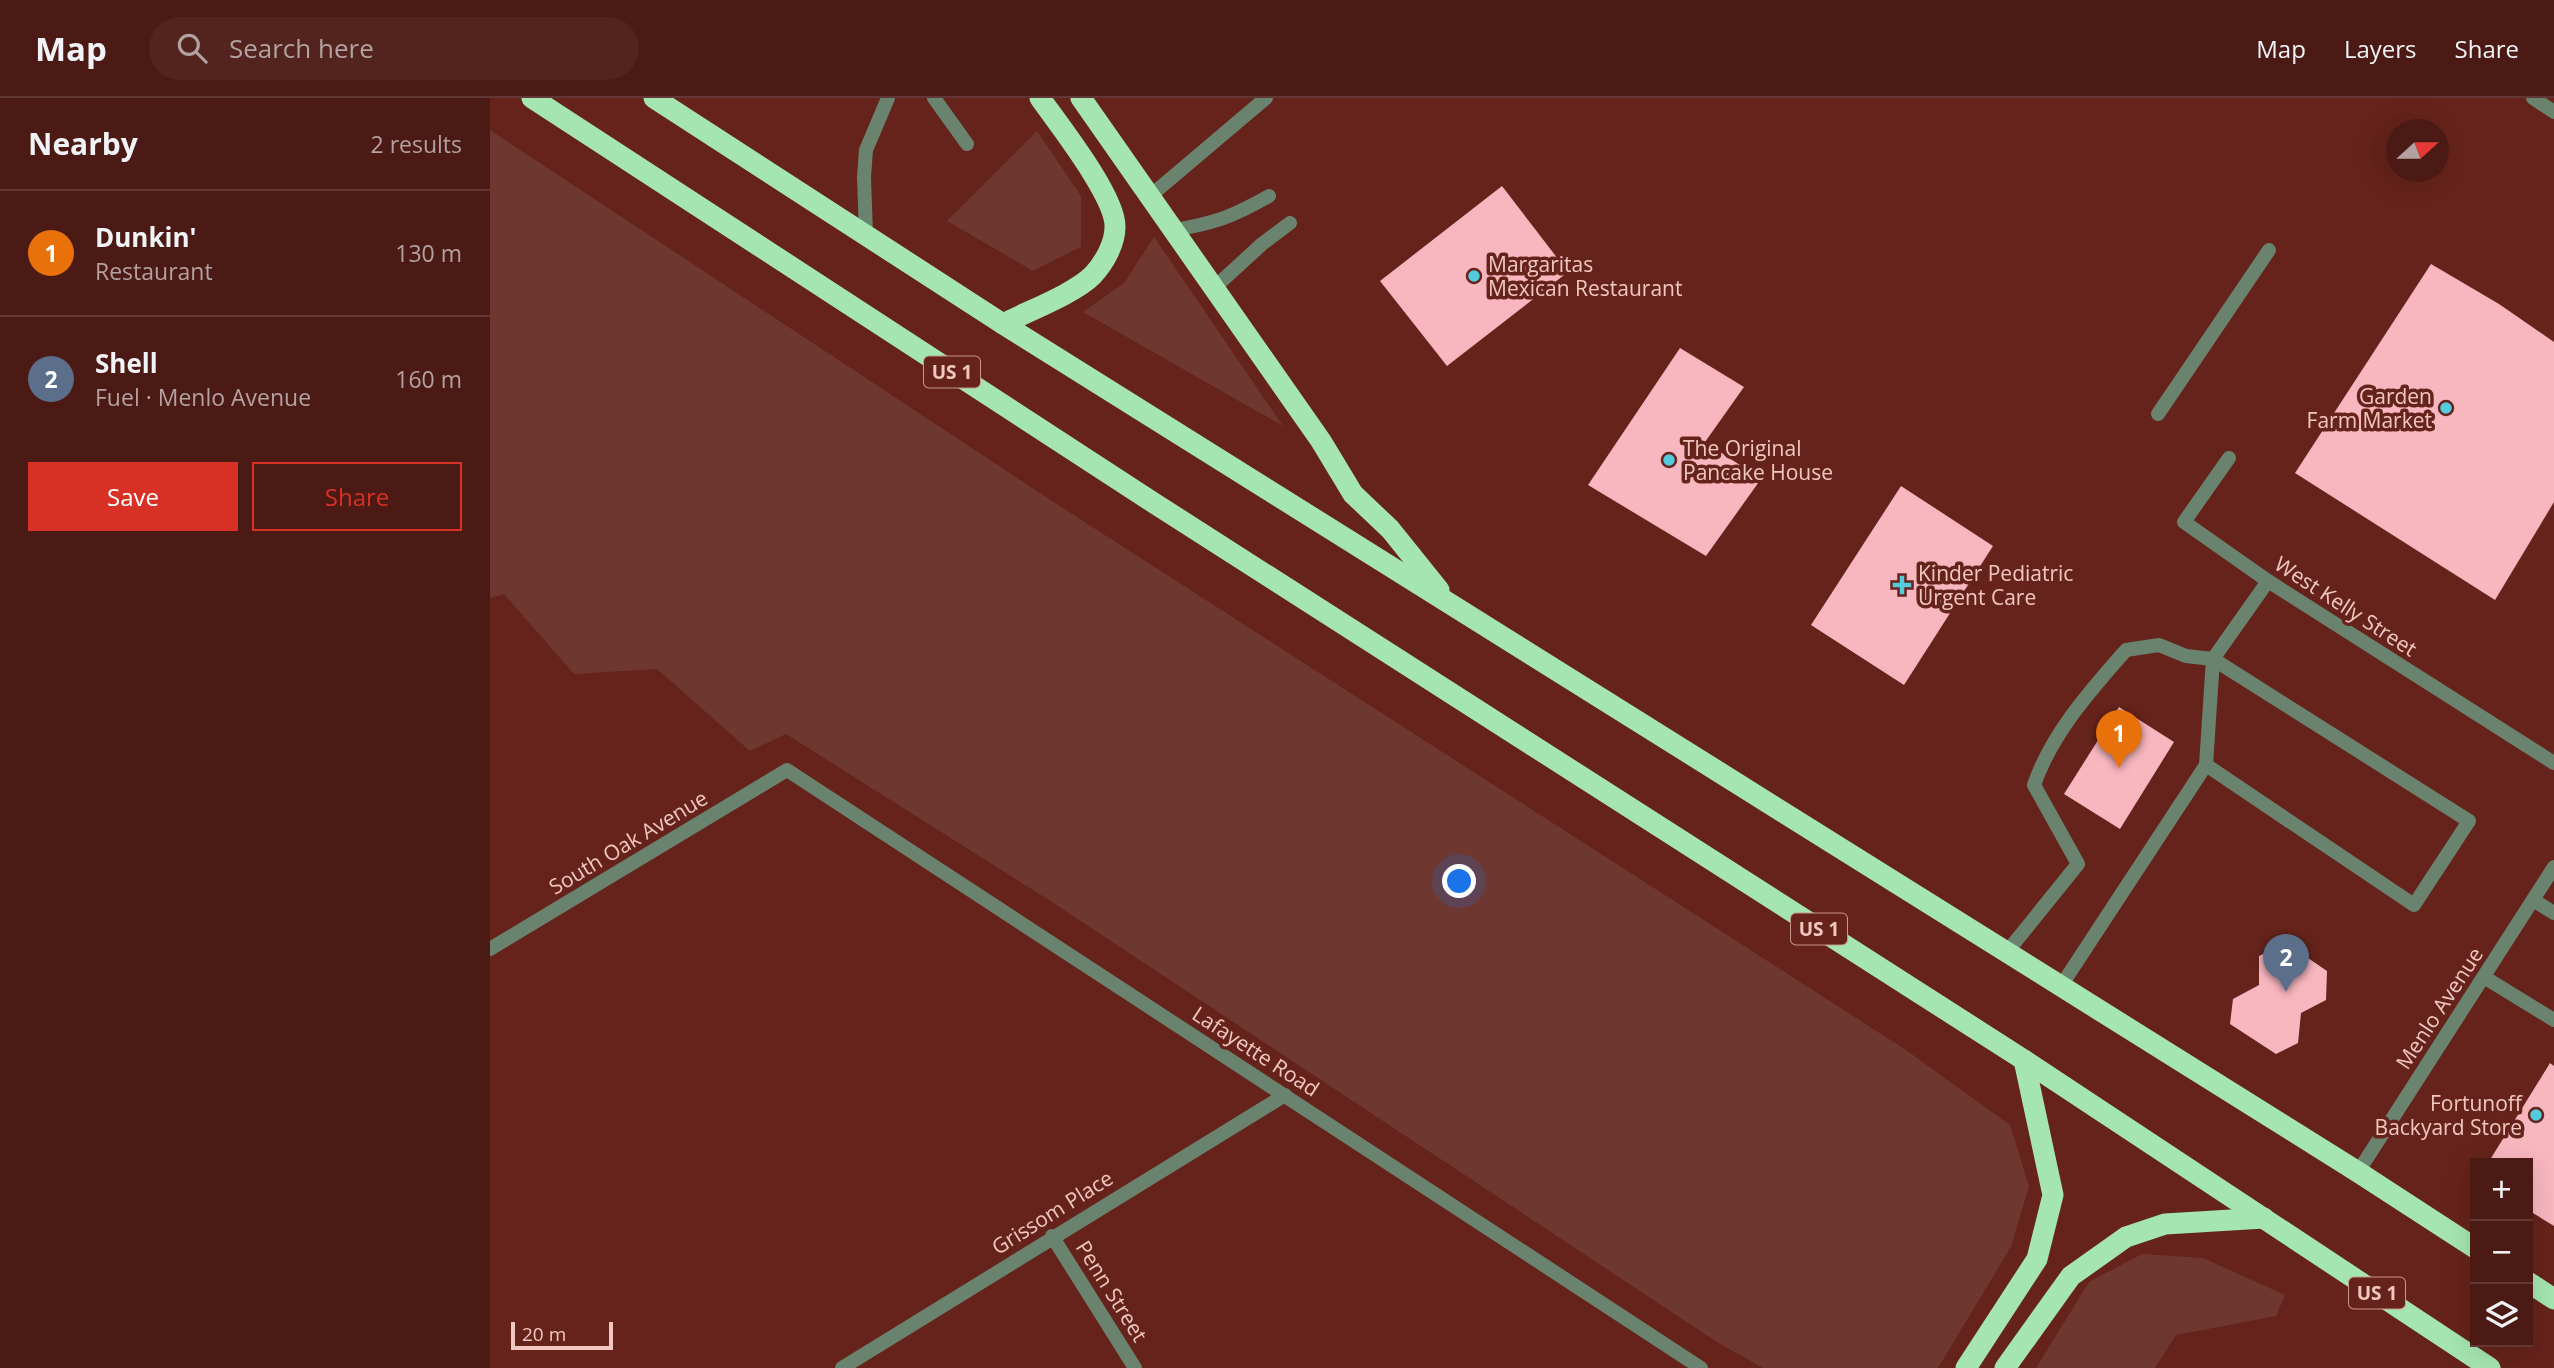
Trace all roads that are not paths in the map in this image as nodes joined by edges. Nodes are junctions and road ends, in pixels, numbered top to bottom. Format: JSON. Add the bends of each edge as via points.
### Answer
{"nodes":[{"id":1,"x":532,"y":98,"type":"edge"},
{"id":2,"x":654,"y":98,"type":"edge"},
{"id":3,"x":888,"y":98,"type":"edge"},
{"id":4,"x":934,"y":98,"type":"edge"},
{"id":5,"x":1040,"y":98,"type":"edge"},
{"id":6,"x":1080,"y":98,"type":"edge"},
{"id":7,"x":1266,"y":98,"type":"edge"},
{"id":8,"x":2533,"y":98,"type":"edge"},
{"id":9,"x":2554,"y":112,"type":"edge"},
{"id":10,"x":967,"y":145,"type":"dead end"},
{"id":11,"x":1269,"y":196,"type":"dead end"},
{"id":12,"x":1149,"y":197,"type":"junction"},
{"id":13,"x":1290,"y":223,"type":"dead end"},
{"id":14,"x":1174,"y":230,"type":"junction"},
{"id":15,"x":866,"y":235,"type":"junction"},
{"id":16,"x":2269,"y":250,"type":"dead end"},
{"id":17,"x":1214,"y":288,"type":"junction"},
{"id":18,"x":1003,"y":324,"type":"junction"},
{"id":19,"x":2158,"y":414,"type":"dead end"},
{"id":20,"x":2229,"y":458,"type":"dead end"},
{"id":21,"x":2268,"y":581,"type":"junction"},
{"id":22,"x":1449,"y":603,"type":"junction"},
{"id":23,"x":2213,"y":659,"type":"junction"},
{"id":24,"x":2554,"y":763,"type":"edge"},
{"id":25,"x":2206,"y":765,"type":"junction"},
{"id":26,"x":787,"y":770,"type":"joint"},
{"id":27,"x":2554,"y":867,"type":"edge"},
{"id":28,"x":2533,"y":900,"type":"junction"},
{"id":29,"x":2554,"y":913,"type":"edge"},
{"id":30,"x":490,"y":949,"type":"edge"},
{"id":31,"x":2007,"y":951,"type":"junction"},
{"id":32,"x":2484,"y":977,"type":"junction"},
{"id":33,"x":2061,"y":986,"type":"junction"},
{"id":34,"x":2554,"y":1020,"type":"edge"},
{"id":35,"x":2024,"y":1060,"type":"junction"},
{"id":36,"x":1285,"y":1095,"type":"junction"},
{"id":37,"x":2358,"y":1172,"type":"junction"},
{"id":38,"x":2264,"y":1218,"type":"junction"},
{"id":39,"x":1052,"y":1236,"type":"junction"},
{"id":40,"x":2470,"y":1245,"type":"edge"},
{"id":41,"x":2531,"y":1284,"type":"edge"},
{"id":42,"x":2554,"y":1299,"type":"edge"},
{"id":43,"x":842,"y":1368,"type":"edge"},
{"id":44,"x":1135,"y":1368,"type":"edge"},
{"id":45,"x":1700,"y":1368,"type":"edge"},
{"id":46,"x":1966,"y":1368,"type":"edge"},
{"id":47,"x":2005,"y":1368,"type":"edge"},
{"id":48,"x":2490,"y":1368,"type":"edge"}],
"edges":[{"from":1,"to":35,"type":"highway","number":"US 1"},
{"from":2,"to":15,"type":"highway"},
{"from":3,"to":15,"type":"street","via":[[866,150]]},
{"from":4,"to":10,"type":"street"},
{"from":5,"to":18,"type":"highway","via":[[1104,190],[1116,226],[1107,257],[1091,276]]},
{"from":6,"to":12,"type":"highway"},
{"from":7,"to":12,"type":"street"},
{"from":8,"to":9,"type":"street"},
{"from":11,"to":14,"type":"street","via":[[1212,224]]},
{"from":12,"to":14,"type":"highway"},
{"from":13,"to":17,"type":"street"},
{"from":14,"to":17,"type":"highway"},
{"from":15,"to":18,"type":"highway"},
{"from":16,"to":19,"type":"street"},
{"from":17,"to":22,"type":"highway","via":[[1353,494],[1390,529]]},
{"from":18,"to":22,"type":"highway"},
{"from":20,"to":21,"type":"street","name":"West Kelly Street","via":[[2184,522]]},
{"from":21,"to":23,"type":"street"},
{"from":21,"to":24,"type":"street","name":"West Kelly Street"},
{"from":22,"to":31,"type":"highway"},
{"from":23,"to":25,"type":"street"},
{"from":23,"to":25,"type":"street","via":[[2469,821],[2414,905]]},
{"from":23,"to":31,"type":"street","via":[[2186,656],[2159,645],[2126,650],[2084,698],[2040,766],[2034,785],[2078,864]]},
{"from":25,"to":33,"type":"street"},
{"from":26,"to":30,"type":"street","name":"South Oak Avenue"},
{"from":26,"to":36,"type":"street","name":"Lafayette Road"},
{"from":27,"to":28,"type":"street","name":"Menlo Avenue"},
{"from":28,"to":29,"type":"street"},
{"from":28,"to":32,"type":"street","name":"Menlo Avenue"},
{"from":31,"to":33,"type":"highway"},
{"from":32,"to":34,"type":"street"},
{"from":32,"to":37,"type":"street","name":"Menlo Avenue"},
{"from":33,"to":37,"type":"highway"},
{"from":35,"to":38,"type":"highway","number":"US 1"},
{"from":35,"to":46,"type":"highway","via":[[2053,1195],[2037,1259]]},
{"from":36,"to":39,"type":"street","name":"Grissom Place"},
{"from":36,"to":45,"type":"street","name":"Lafayette Road"},
{"from":37,"to":40,"type":"highway"},
{"from":38,"to":47,"type":"highway","via":[[2165,1224],[2126,1237],[2071,1276]]},
{"from":38,"to":48,"type":"highway","number":"US 1"},
{"from":39,"to":43,"type":"street","name":"Grissom Place"},
{"from":39,"to":44,"type":"street","name":"Penn Street"},
{"from":41,"to":42,"type":"highway"}]}
